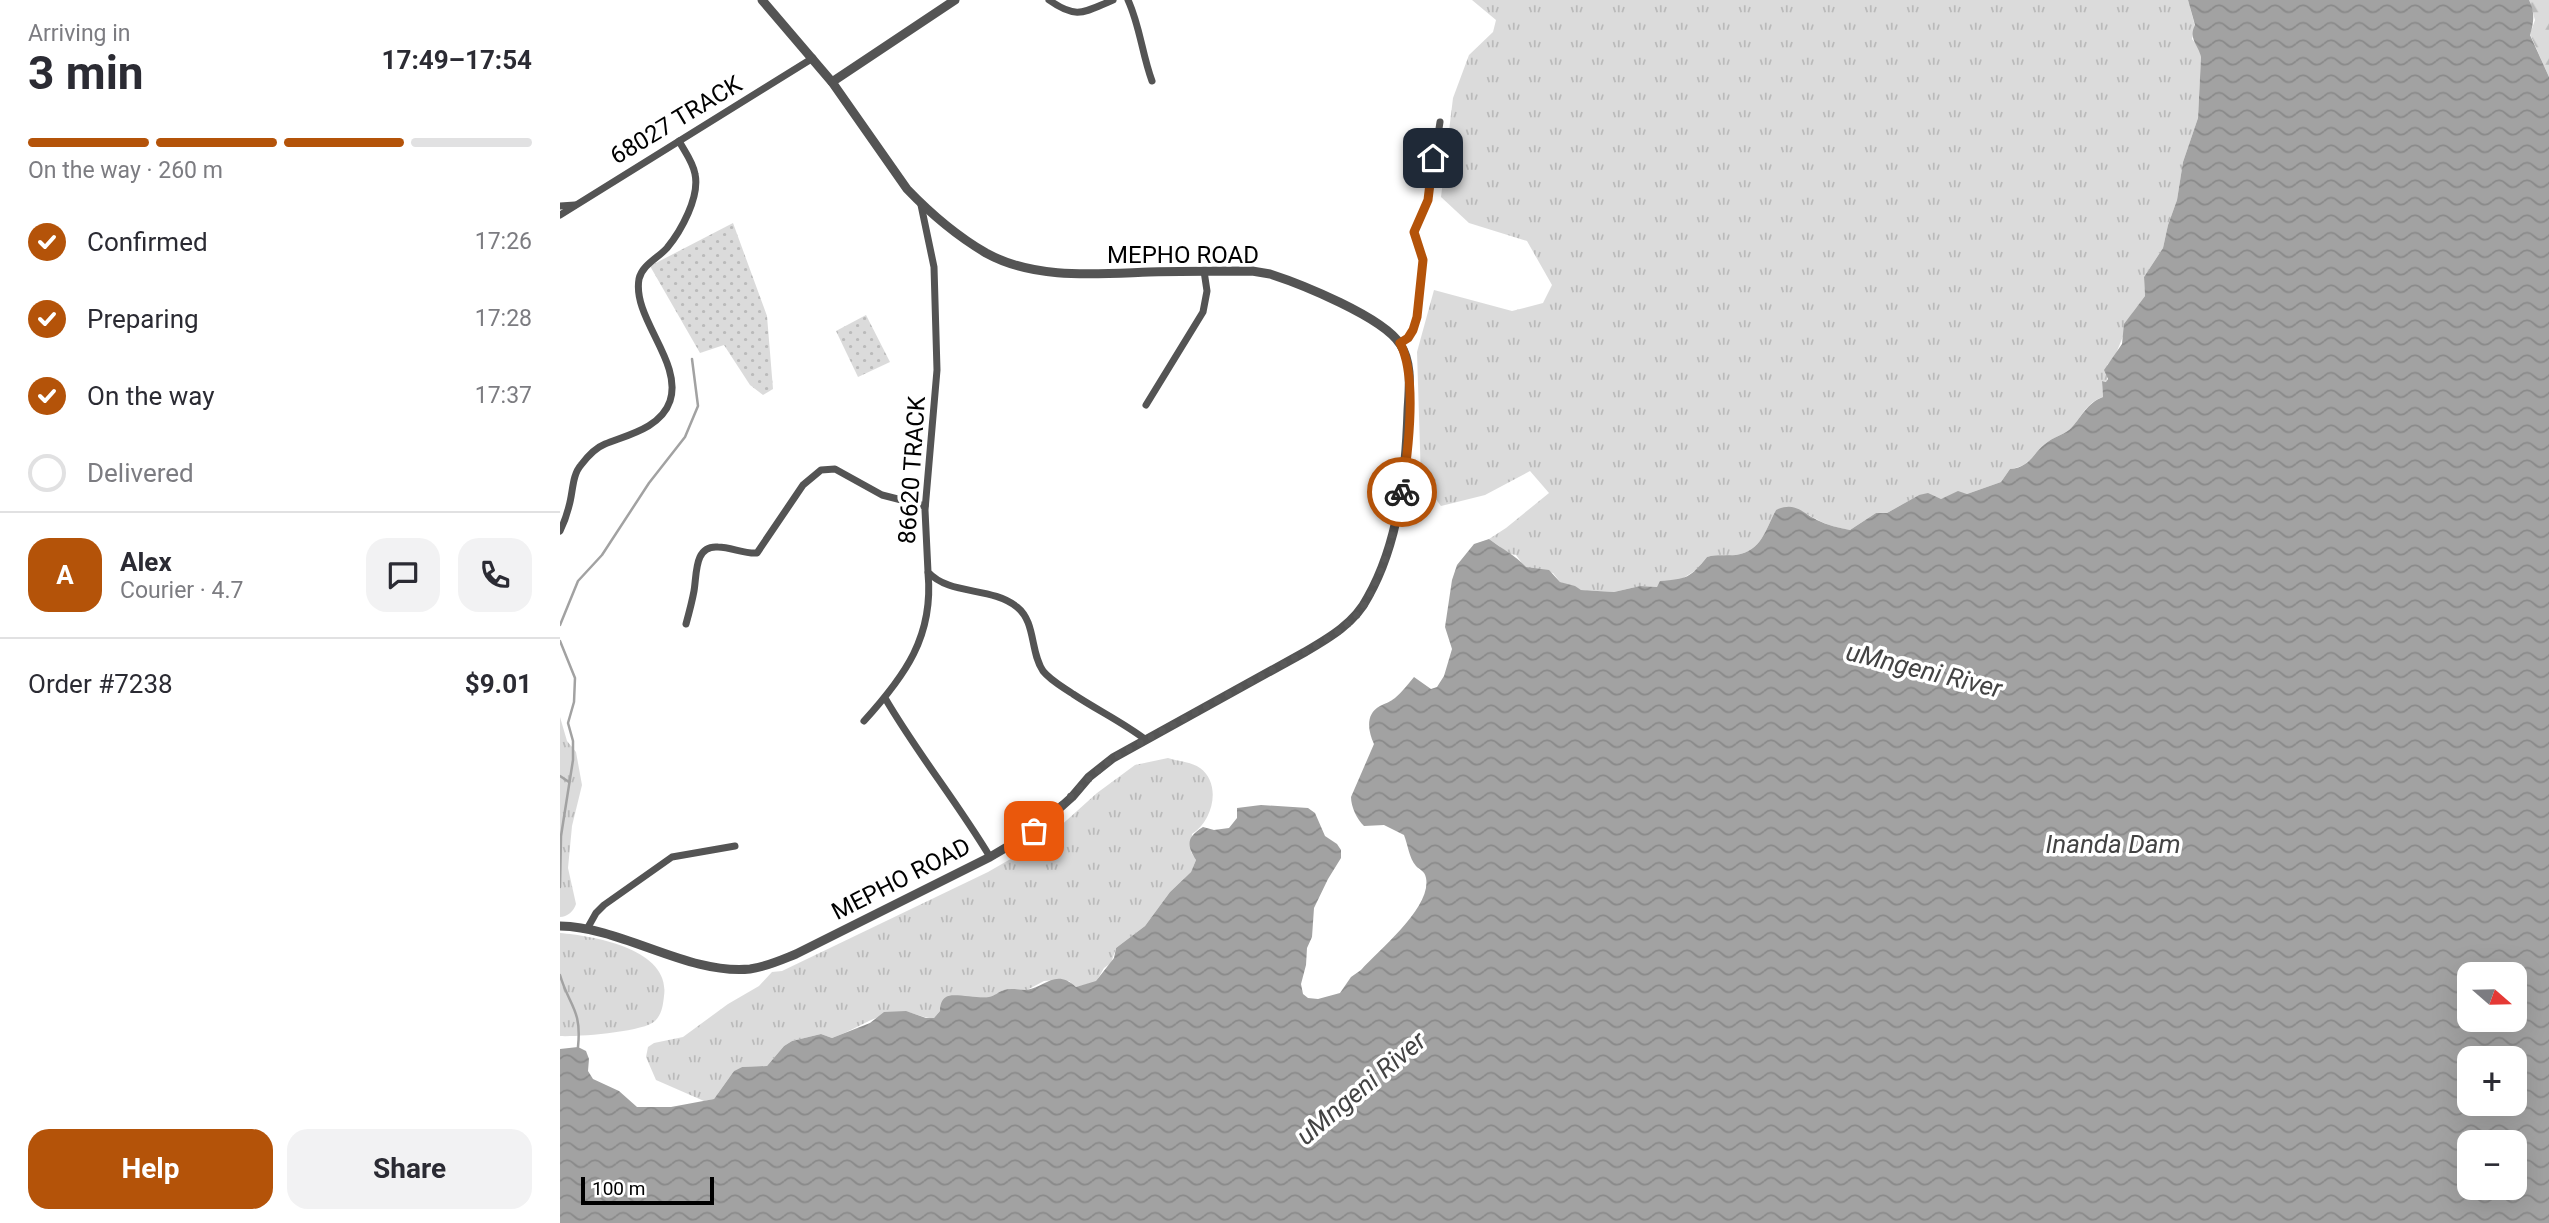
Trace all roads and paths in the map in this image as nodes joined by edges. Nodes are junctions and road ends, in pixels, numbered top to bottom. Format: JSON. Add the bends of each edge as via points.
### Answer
{"nodes":[{"id":1,"x":762,"y":0,"type":"edge"},
{"id":2,"x":955,"y":0,"type":"edge"},
{"id":3,"x":1049,"y":0,"type":"edge"},
{"id":4,"x":1113,"y":0,"type":"edge"},
{"id":5,"x":1128,"y":0,"type":"edge"},
{"id":6,"x":813,"y":58,"type":"junction"},
{"id":7,"x":1152,"y":81,"type":"dead end"},
{"id":8,"x":832,"y":82,"type":"junction"},
{"id":9,"x":1440,"y":122,"type":"dead end"},
{"id":10,"x":678,"y":141,"type":"junction"},
{"id":11,"x":576,"y":205,"type":"junction"},
{"id":12,"x":922,"y":205,"type":"junction"},
{"id":13,"x":560,"y":206,"type":"edge"},
{"id":14,"x":560,"y":215,"type":"edge"},
{"id":15,"x":1204,"y":271,"type":"junction"},
{"id":16,"x":1400,"y":343,"type":"junction"},
{"id":17,"x":1146,"y":405,"type":"dead end"},
{"id":18,"x":925,"y":506,"type":"junction"},
{"id":19,"x":560,"y":531,"type":"edge"},
{"id":20,"x":928,"y":572,"type":"junction"},
{"id":21,"x":686,"y":624,"type":"dead end"},
{"id":22,"x":885,"y":698,"type":"junction"},
{"id":23,"x":864,"y":721,"type":"dead end"},
{"id":24,"x":1146,"y":740,"type":"junction"},
{"id":25,"x":735,"y":846,"type":"dead end"},
{"id":26,"x":990,"y":857,"type":"junction"},
{"id":27,"x":560,"y":926,"type":"edge"},
{"id":28,"x":587,"y":929,"type":"junction"}],
"edges":[{"from":1,"to":6,"type":"street","name":"MEPHO ROAD"},
{"from":2,"to":8,"type":"street"},
{"from":3,"to":4,"type":"street","via":[[1077,13]]},
{"from":5,"to":7,"type":"street"},
{"from":6,"to":8,"type":"street","name":"MEPHO ROAD"},
{"from":6,"to":10,"type":"street","name":"68027 TRACK"},
{"from":8,"to":12,"type":"street","name":"MEPHO ROAD"},
{"from":9,"to":16,"type":"street","via":[[1428,200],[1414,232],[1423,260],[1417,317],[1408,338]]},
{"from":10,"to":11,"type":"street","name":"68027 TRACK"},
{"from":10,"to":19,"type":"street","via":[[692,164],[695,189],[674,237],[643,270],[639,284],[639,296],[670,378],[670,402],[643,429],[596,449],[578,468]]},
{"from":11,"to":13,"type":"street"},
{"from":11,"to":14,"type":"street","name":"68027 TRACK"},
{"from":12,"to":15,"type":"street","name":"MEPHO ROAD","via":[[987,254],[1042,271]]},
{"from":12,"to":18,"type":"street","name":"86620 TRACK","via":[[934,267],[937,370]]},
{"from":15,"to":16,"type":"street","name":"MEPHO ROAD","via":[[1252,271],[1282,278],[1369,318]]},
{"from":15,"to":17,"type":"street","via":[[1208,291],[1203,312]]},
{"from":16,"to":24,"type":"street","name":"MEPHO ROAD","via":[[1410,379],[1404,480],[1381,570],[1368,598],[1355,617],[1333,635]]},
{"from":18,"to":20,"type":"street","name":"86620 TRACK"},
{"from":18,"to":21,"type":"street","via":[[882,495],[835,469],[821,470],[803,485],[757,553],[720,547],[703,552]]},
{"from":20,"to":22,"type":"street","via":[[930,594],[918,649]]},
{"from":20,"to":24,"type":"street","name":"86620 TRACK","via":[[946,585],[1002,598],[1017,607],[1025,615],[1044,671],[1088,705]]},
{"from":22,"to":23,"type":"street"},
{"from":22,"to":26,"type":"street"},
{"from":24,"to":26,"type":"street","name":"MEPHO ROAD","via":[[1089,776],[1034,831]]},
{"from":25,"to":28,"type":"street","via":[[666,860],[604,905]]},
{"from":26,"to":28,"type":"street","name":"MEPHO ROAD","via":[[796,954],[750,969],[724,969]]},
{"from":27,"to":28,"type":"street","name":"MEPHO ROAD"}]}
